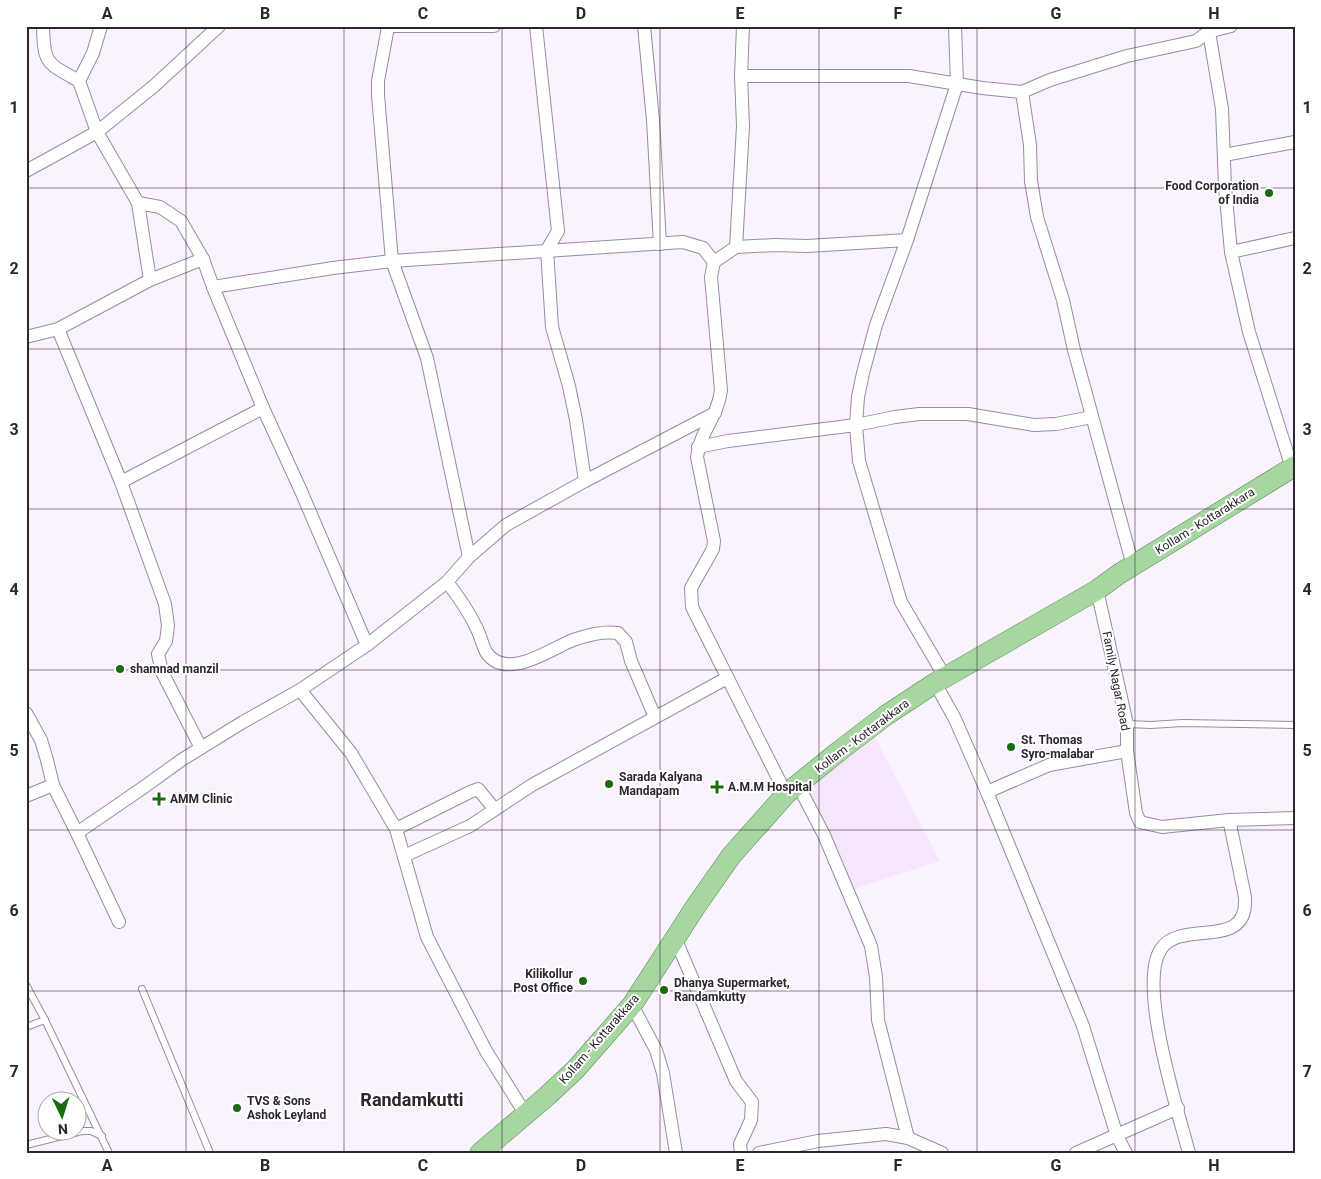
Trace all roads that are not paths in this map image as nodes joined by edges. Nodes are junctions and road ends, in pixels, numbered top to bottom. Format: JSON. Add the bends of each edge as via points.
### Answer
{"nodes":[{"id":1,"x":43,"y":26,"type":"edge"},
{"id":2,"x":101,"y":26,"type":"edge"},
{"id":3,"x":219,"y":26,"type":"edge"},
{"id":4,"x":494,"y":26,"type":"edge"},
{"id":5,"x":536,"y":26,"type":"edge"},
{"id":6,"x":644,"y":26,"type":"edge"},
{"id":7,"x":743,"y":26,"type":"edge"},
{"id":8,"x":955,"y":26,"type":"edge"},
{"id":9,"x":1231,"y":26,"type":"edge"},
{"id":10,"x":388,"y":27,"type":"edge"},
{"id":11,"x":1208,"y":29,"type":"edge"},
{"id":12,"x":207,"y":32,"type":"edge"},
{"id":13,"x":741,"y":76,"type":"junction"},
{"id":14,"x":78,"y":81,"type":"junction"},
{"id":15,"x":957,"y":84,"type":"junction"},
{"id":16,"x":1022,"y":92,"type":"junction"},
{"id":17,"x":97,"y":132,"type":"junction"},
{"id":18,"x":1295,"y":142,"type":"edge"},
{"id":19,"x":1224,"y":155,"type":"junction"},
{"id":20,"x":26,"y":171,"type":"edge"},
{"id":21,"x":138,"y":203,"type":"junction"},
{"id":22,"x":1295,"y":238,"type":"edge"},
{"id":23,"x":907,"y":240,"type":"junction"},
{"id":24,"x":660,"y":244,"type":"junction"},
{"id":25,"x":736,"y":247,"type":"junction"},
{"id":26,"x":547,"y":250,"type":"junction"},
{"id":27,"x":1231,"y":252,"type":"junction"},
{"id":28,"x":203,"y":259,"type":"junction"},
{"id":29,"x":392,"y":261,"type":"junction"},
{"id":30,"x":714,"y":262,"type":"junction"},
{"id":31,"x":150,"y":280,"type":"junction"},
{"id":32,"x":213,"y":287,"type":"junction"},
{"id":33,"x":58,"y":329,"type":"junction"},
{"id":34,"x":26,"y":337,"type":"edge"},
{"id":35,"x":263,"y":408,"type":"junction"},
{"id":36,"x":715,"y":414,"type":"junction"},
{"id":37,"x":1092,"y":417,"type":"junction"},
{"id":38,"x":856,"y":424,"type":"junction"},
{"id":39,"x":698,"y":447,"type":"junction"},
{"id":40,"x":1293,"y":467,"type":"edge"},
{"id":41,"x":585,"y":481,"type":"junction"},
{"id":42,"x":121,"y":482,"type":"junction"},
{"id":43,"x":469,"y":557,"type":"junction"},
{"id":44,"x":1133,"y":566,"type":"junction"},
{"id":45,"x":447,"y":582,"type":"junction"},
{"id":46,"x":1097,"y":590,"type":"junction"},
{"id":47,"x":367,"y":645,"type":"junction"},
{"id":48,"x":727,"y":678,"type":"junction"},
{"id":49,"x":940,"y":680,"type":"junction"},
{"id":50,"x":300,"y":690,"type":"junction"},
{"id":51,"x":26,"y":713,"type":"edge"},
{"id":52,"x":655,"y":717,"type":"junction"},
{"id":53,"x":1127,"y":724,"type":"junction"},
{"id":54,"x":1295,"y":725,"type":"edge"},
{"id":55,"x":201,"y":748,"type":"junction"},
{"id":56,"x":1127,"y":751,"type":"junction"},
{"id":57,"x":53,"y":785,"type":"junction"},
{"id":58,"x":792,"y":790,"type":"junction"},
{"id":59,"x":987,"y":792,"type":"junction"},
{"id":60,"x":26,"y":796,"type":"edge"},
{"id":61,"x":492,"y":806,"type":"dead end"},
{"id":62,"x":1295,"y":818,"type":"edge"},
{"id":63,"x":1229,"y":820,"type":"junction"},
{"id":64,"x":396,"y":829,"type":"junction"},
{"id":65,"x":77,"y":832,"type":"junction"},
{"id":66,"x":404,"y":856,"type":"junction"},
{"id":67,"x":119,"y":922,"type":"dead end"},
{"id":68,"x":675,"y":938,"type":"junction"},
{"id":69,"x":26,"y":985,"type":"edge"},
{"id":70,"x":142,"y":989,"type":"dead end"},
{"id":71,"x":632,"y":1005,"type":"junction"},
{"id":72,"x":45,"y":1020,"type":"junction"},
{"id":73,"x":26,"y":1027,"type":"edge"},
{"id":74,"x":1178,"y":1108,"type":"junction"},
{"id":75,"x":526,"y":1115,"type":"junction"},
{"id":76,"x":102,"y":1136,"type":"junction"},
{"id":77,"x":1117,"y":1136,"type":"junction"},
{"id":78,"x":908,"y":1138,"type":"junction"},
{"id":79,"x":26,"y":1146,"type":"edge"},
{"id":80,"x":109,"y":1153,"type":"edge"},
{"id":81,"x":210,"y":1153,"type":"edge"},
{"id":82,"x":480,"y":1153,"type":"edge"},
{"id":83,"x":676,"y":1153,"type":"edge"},
{"id":84,"x":741,"y":1153,"type":"edge"},
{"id":85,"x":758,"y":1153,"type":"edge"},
{"id":86,"x":942,"y":1153,"type":"edge"},
{"id":87,"x":1076,"y":1153,"type":"edge"},
{"id":88,"x":1126,"y":1153,"type":"edge"},
{"id":89,"x":1189,"y":1153,"type":"edge"}],
"edges":[{"from":1,"to":14,"type":"street","via":[[45,56],[50,64]]},
{"from":2,"to":14,"type":"street","via":[[94,53]]},
{"from":3,"to":12,"type":"street"},
{"from":4,"to":10,"type":"street"},
{"from":5,"to":26,"type":"street","via":[[558,230]]},
{"from":6,"to":24,"type":"street"},
{"from":7,"to":13,"type":"street"},
{"from":8,"to":15,"type":"street"},
{"from":9,"to":11,"type":"street"},
{"from":10,"to":29,"type":"street","via":[[378,95]]},
{"from":11,"to":16,"type":"street","via":[[1196,42],[1127,56]]},
{"from":11,"to":19,"type":"street","via":[[1222,109]]},
{"from":12,"to":17,"type":"street","via":[[154,86]]},
{"from":13,"to":15,"type":"street","via":[[909,76]]},
{"from":13,"to":25,"type":"street","via":[[743,126]]},
{"from":14,"to":17,"type":"street"},
{"from":15,"to":16,"type":"street"},
{"from":15,"to":23,"type":"street"},
{"from":16,"to":37,"type":"street","via":[[1037,217],[1063,300]]},
{"from":17,"to":20,"type":"street"},
{"from":17,"to":21,"type":"street"},
{"from":18,"to":19,"type":"street"},
{"from":19,"to":27,"type":"street"},
{"from":21,"to":28,"type":"street","via":[[160,207],[181,221]]},
{"from":21,"to":31,"type":"street"},
{"from":22,"to":27,"type":"street"},
{"from":23,"to":25,"type":"street"},
{"from":23,"to":38,"type":"street","via":[[863,373]]},
{"from":24,"to":26,"type":"street"},
{"from":24,"to":30,"type":"street","via":[[694,244],[703,248]]},
{"from":25,"to":30,"type":"street"},
{"from":26,"to":29,"type":"street"},
{"from":26,"to":41,"type":"street","via":[[552,327],[574,412]]},
{"from":27,"to":40,"type":"street","via":[[1249,332]]},
{"from":28,"to":31,"type":"street"},
{"from":28,"to":32,"type":"street"},
{"from":29,"to":32,"type":"street"},
{"from":29,"to":43,"type":"street","via":[[427,358]]},
{"from":30,"to":36,"type":"street","via":[[711,277],[721,390]]},
{"from":31,"to":33,"type":"street"},
{"from":32,"to":35,"type":"street"},
{"from":33,"to":34,"type":"street"},
{"from":33,"to":42,"type":"street"},
{"from":35,"to":42,"type":"street"},
{"from":35,"to":47,"type":"street"},
{"from":36,"to":39,"type":"street"},
{"from":36,"to":41,"type":"street"},
{"from":37,"to":38,"type":"street","via":[[1034,425],[986,416],[942,413],[895,416]]},
{"from":37,"to":44,"type":"street"},
{"from":38,"to":39,"type":"street"},
{"from":38,"to":49,"type":"street","via":[[859,461],[901,602]]},
{"from":39,"to":48,"type":"street","via":[[714,541],[713,549],[691,588],[692,607]]},
{"from":40,"to":44,"type":"main road","name":"Kollam - Kottarakkara"},
{"from":41,"to":43,"type":"street","via":[[506,525]]},
{"from":42,"to":55,"type":"street","via":[[165,604],[166,641],[158,654],[162,672]]},
{"from":43,"to":45,"type":"street"},
{"from":44,"to":46,"type":"main road","name":"Kollam - Kottarakkara"},
{"from":45,"to":47,"type":"street"},
{"from":45,"to":52,"type":"street","via":[[463,602],[486,652],[505,665],[522,663],[572,640],[607,632],[618,634],[626,642]]},
{"from":46,"to":49,"type":"main road","name":"Kollam - Kottarakkara"},
{"from":46,"to":53,"type":"street","name":"Family Nagar Road"},
{"from":47,"to":50,"type":"street"},
{"from":48,"to":52,"type":"street"},
{"from":48,"to":58,"type":"street"},
{"from":49,"to":58,"type":"main road","name":"Kollam - Kottarakkara","via":[[885,716]]},
{"from":49,"to":59,"type":"street"},
{"from":50,"to":55,"type":"street"},
{"from":50,"to":64,"type":"street","via":[[351,753]]},
{"from":51,"to":57,"type":"street","via":[[41,740]]},
{"from":52,"to":66,"type":"street","via":[[532,785],[470,826]]},
{"from":53,"to":54,"type":"lane"},
{"from":53,"to":56,"type":"street","name":"Family Nagar Road"},
{"from":55,"to":65,"type":"street"},
{"from":56,"to":59,"type":"street","via":[[1049,765]]},
{"from":56,"to":63,"type":"street","name":"Family Nagar Road","via":[[1140,822],[1162,827]]},
{"from":57,"to":60,"type":"street"},
{"from":57,"to":65,"type":"street"},
{"from":58,"to":68,"type":"main road","name":"Kollam - Kottarakkara","via":[[731,856]]},
{"from":58,"to":78,"type":"street","via":[[824,834],[871,946],[878,1020]]},
{"from":59,"to":77,"type":"street","via":[[1083,1026]]},
{"from":61,"to":64,"type":"street","via":[[478,789]]},
{"from":62,"to":63,"type":"street"},
{"from":63,"to":74,"type":"street","via":[[1245,898],[1243,914],[1239,922],[1225,930],[1189,934],[1167,942],[1160,949],[1154,972],[1162,1046]]},
{"from":64,"to":66,"type":"street"},
{"from":65,"to":67,"type":"street"},
{"from":66,"to":75,"type":"street","via":[[427,937],[486,1051]]},
{"from":68,"to":71,"type":"main road","name":"Kollam - Kottarakkara"},
{"from":68,"to":84,"type":"street","via":[[736,1080],[752,1102],[751,1120],[740,1144]]},
{"from":69,"to":72,"type":"lane"},
{"from":70,"to":81,"type":"lane"},
{"from":71,"to":75,"type":"main road","name":"Kollam - Kottarakkara","via":[[575,1070]]},
{"from":71,"to":83,"type":"street","via":[[656,1050]]},
{"from":72,"to":73,"type":"lane"},
{"from":72,"to":76,"type":"lane"},
{"from":74,"to":77,"type":"street"},
{"from":74,"to":89,"type":"street"},
{"from":75,"to":82,"type":"main road","name":"Kollam - Kottarakkara"},
{"from":76,"to":79,"type":"lane","via":[[82,1131]]},
{"from":76,"to":80,"type":"lane"},
{"from":77,"to":87,"type":"street"},
{"from":77,"to":88,"type":"street"},
{"from":78,"to":85,"type":"street","via":[[886,1134],[818,1141]]},
{"from":78,"to":86,"type":"street"}]}
